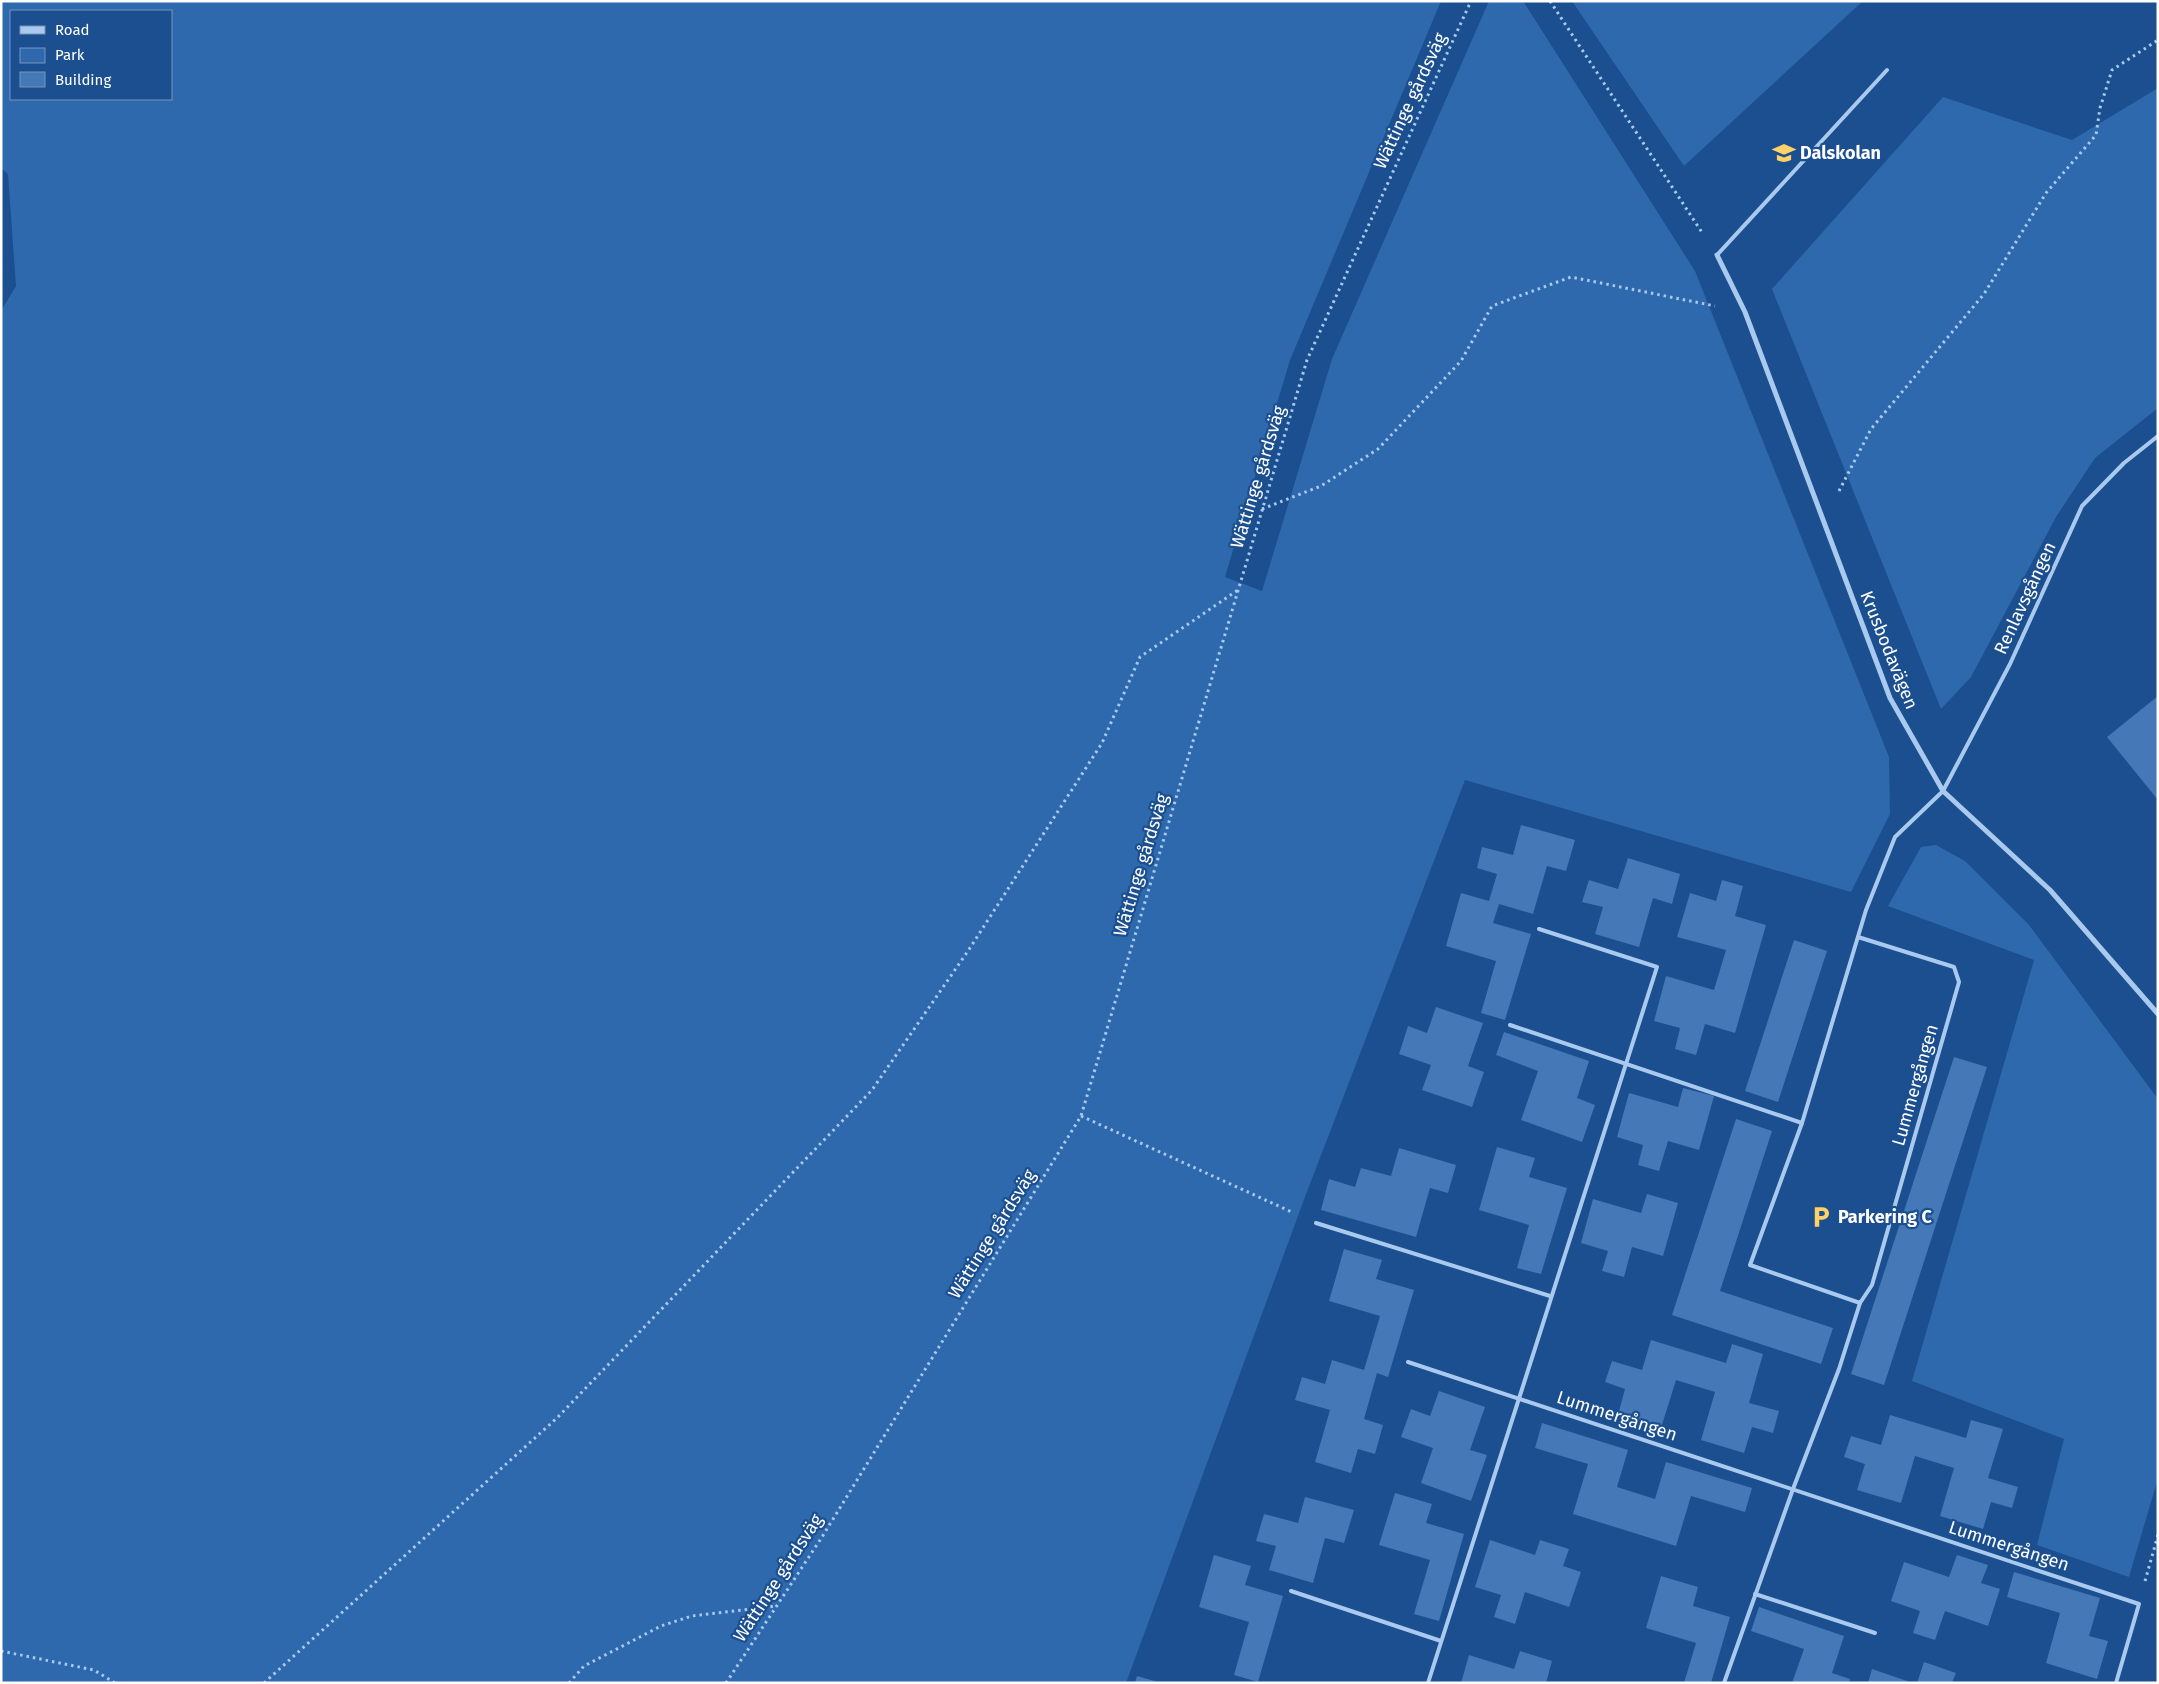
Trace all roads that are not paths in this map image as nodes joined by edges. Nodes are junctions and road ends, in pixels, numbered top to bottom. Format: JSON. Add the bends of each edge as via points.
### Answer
{"nodes":[{"id":1,"x":1887,"y":70,"type":"dead end"},
{"id":2,"x":1717,"y":255,"type":"joint"},
{"id":3,"x":2158,"y":436,"type":"edge"},
{"id":4,"x":1943,"y":791,"type":"junction"},
{"id":5,"x":1539,"y":929,"type":"dead end"},
{"id":6,"x":1858,"y":936,"type":"junction"},
{"id":7,"x":2158,"y":1014,"type":"edge"},
{"id":8,"x":1510,"y":1025,"type":"dead end"},
{"id":9,"x":1625,"y":1064,"type":"junction"},
{"id":10,"x":1802,"y":1123,"type":"junction"},
{"id":11,"x":1316,"y":1223,"type":"road end"},
{"id":12,"x":1550,"y":1296,"type":"junction"},
{"id":13,"x":1860,"y":1303,"type":"junction"},
{"id":14,"x":1408,"y":1362,"type":"dead end"},
{"id":15,"x":1518,"y":1398,"type":"junction"},
{"id":16,"x":1792,"y":1489,"type":"junction"},
{"id":17,"x":1291,"y":1591,"type":"dead end"},
{"id":18,"x":1755,"y":1594,"type":"junction"},
{"id":19,"x":1875,"y":1633,"type":"dead end"},
{"id":20,"x":1441,"y":1641,"type":"junction"},
{"id":21,"x":1428,"y":1683,"type":"edge"},
{"id":22,"x":1724,"y":1683,"type":"edge"},
{"id":23,"x":2116,"y":1683,"type":"edge"}],
"edges":[{"from":1,"to":2,"type":"lane"},
{"from":2,"to":4,"type":"street","name":"Krusbodavägen","via":[[1745,312],[1890,698]]},
{"from":3,"to":4,"type":"lane","name":"Renlavsgången","via":[[2124,463],[2082,506],[2010,664]]},
{"from":4,"to":6,"type":"lane","via":[[1895,837]]},
{"from":4,"to":7,"type":"street","name":"Krusbodavägen","via":[[2050,890]]},
{"from":5,"to":9,"type":"lane","via":[[1657,967]]},
{"from":6,"to":10,"type":"lane"},
{"from":6,"to":13,"type":"lane","name":"Lummergången","via":[[1954,968],[1958,982],[1872,1285]]},
{"from":8,"to":9,"type":"lane"},
{"from":9,"to":10,"type":"lane"},
{"from":9,"to":12,"type":"lane"},
{"from":10,"to":13,"type":"lane","via":[[1750,1266]]},
{"from":11,"to":12,"type":"lane"},
{"from":12,"to":15,"type":"lane"},
{"from":13,"to":16,"type":"lane","name":"Lummergången","via":[[1839,1369]]},
{"from":14,"to":15,"type":"lane","name":"Lummergången"},
{"from":15,"to":16,"type":"lane","name":"Lummergången"},
{"from":15,"to":20,"type":"lane"},
{"from":16,"to":18,"type":"lane","name":"Lummergången"},
{"from":16,"to":23,"type":"lane","name":"Lummergången","via":[[2138,1604]]},
{"from":17,"to":20,"type":"lane"},
{"from":18,"to":19,"type":"lane"},
{"from":18,"to":22,"type":"lane","name":"Lummergången"},
{"from":20,"to":21,"type":"lane"}]}
